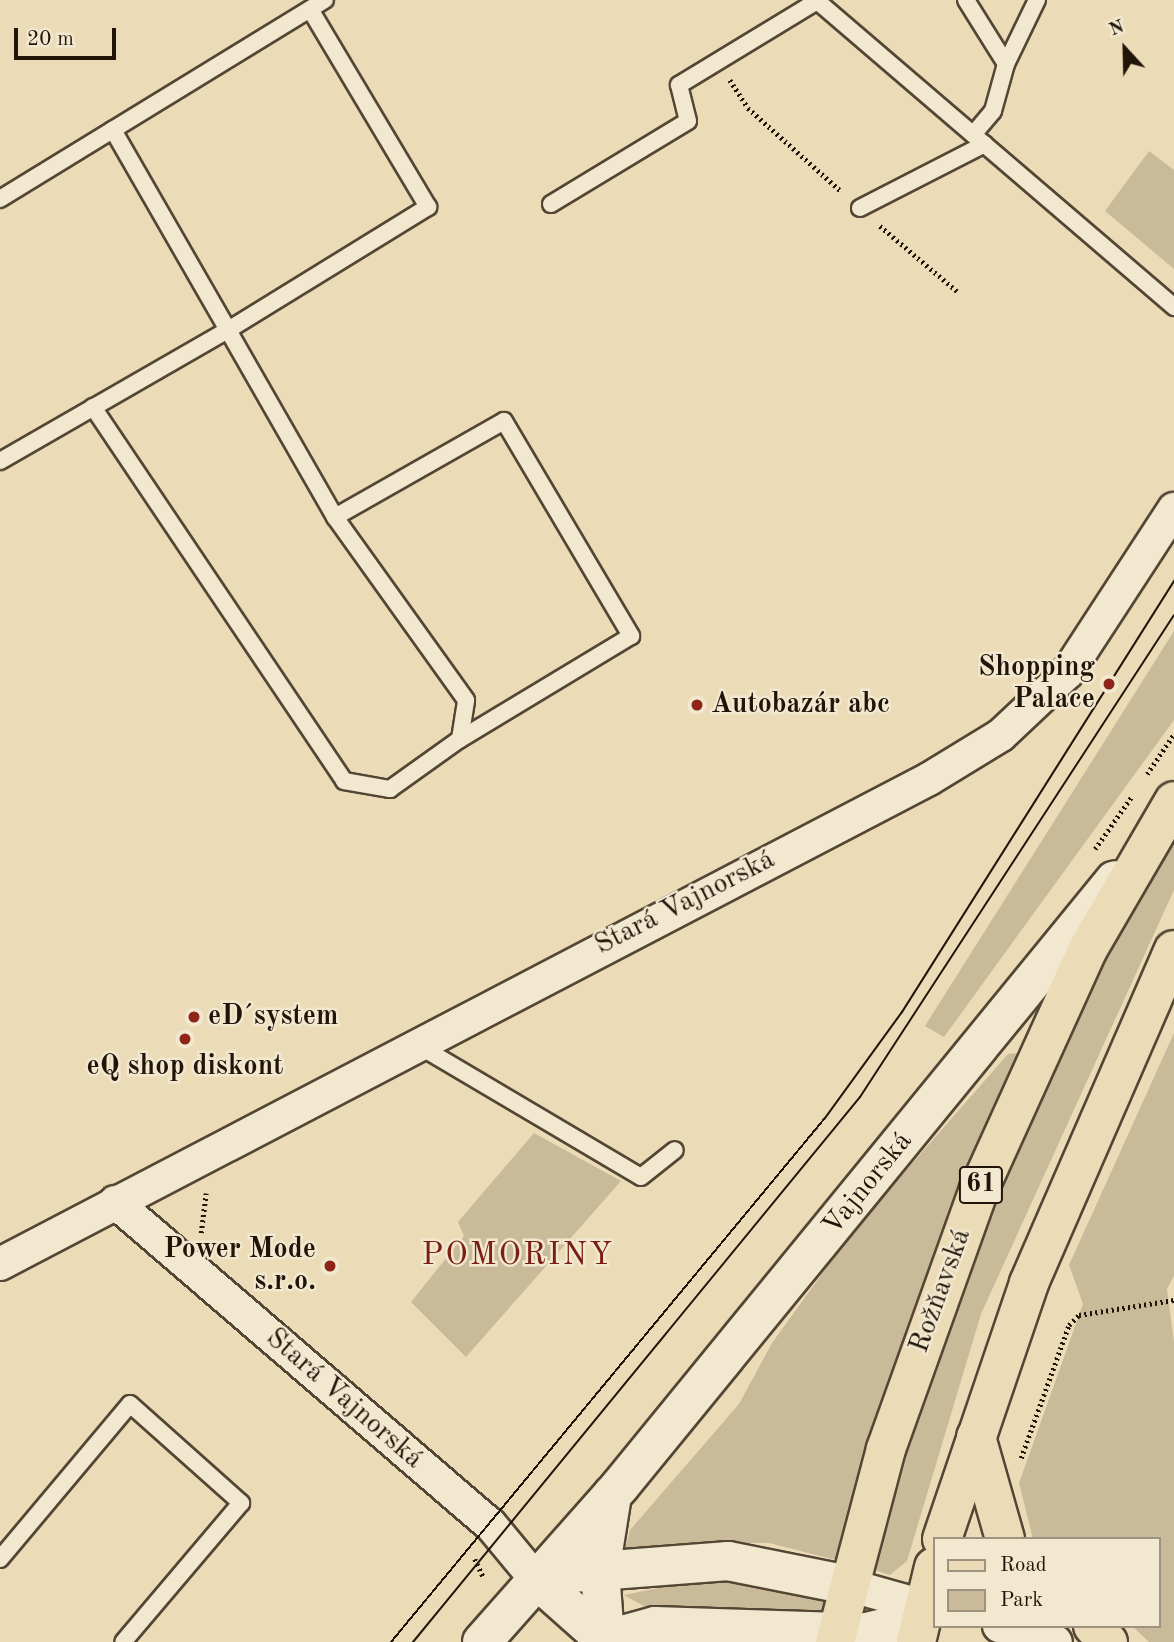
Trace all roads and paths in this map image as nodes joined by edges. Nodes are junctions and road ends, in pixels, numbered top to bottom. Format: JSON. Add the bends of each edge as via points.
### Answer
{"nodes":[{"id":1,"x":325,"y":0,"type":"edge"},
{"id":2,"x":966,"y":0,"type":"edge"},
{"id":3,"x":817,"y":1,"type":"edge"},
{"id":4,"x":1041,"y":1,"type":"edge"},
{"id":5,"x":310,"y":9,"type":"junction"},
{"id":6,"x":717,"y":60,"type":"junction"},
{"id":7,"x":1006,"y":64,"type":"junction"},
{"id":8,"x":113,"y":130,"type":"junction"},
{"id":9,"x":979,"y":139,"type":"junction"},
{"id":10,"x":0,"y":199,"type":"edge"},
{"id":11,"x":551,"y":204,"type":"dead end"},
{"id":12,"x":860,"y":208,"type":"junction"},
{"id":13,"x":957,"y":291,"type":"dead end"},
{"id":14,"x":1174,"y":307,"type":"edge"},
{"id":15,"x":228,"y":330,"type":"junction"},
{"id":16,"x":93,"y":407,"type":"junction"},
{"id":17,"x":0,"y":461,"type":"edge"},
{"id":18,"x":1174,"y":509,"type":"edge"},
{"id":19,"x":335,"y":517,"type":"junction"},
{"id":20,"x":1174,"y":734,"type":"edge"},
{"id":21,"x":460,"y":739,"type":"junction"},
{"id":22,"x":1144,"y":778,"type":"dead end"},
{"id":23,"x":1136,"y":789,"type":"dead end"},
{"id":24,"x":1171,"y":805,"type":"edge"},
{"id":25,"x":1091,"y":855,"type":"dead end"},
{"id":26,"x":1174,"y":950,"type":"edge"},
{"id":27,"x":414,"y":1043,"type":"junction"},
{"id":28,"x":675,"y":1150,"type":"dead end"},
{"id":29,"x":218,"y":1183,"type":"dead end"},
{"id":30,"x":115,"y":1202,"type":"junction"},
{"id":31,"x":202,"y":1241,"type":"dead end"},
{"id":32,"x":0,"y":1264,"type":"edge"},
{"id":33,"x":1174,"y":1300,"type":"edge"},
{"id":34,"x":975,"y":1434,"type":"junction"},
{"id":35,"x":1017,"y":1472,"type":"dead end"},
{"id":36,"x":611,"y":1495,"type":"junction"},
{"id":37,"x":943,"y":1537,"type":"edge"},
{"id":38,"x":1004,"y":1537,"type":"edge"},
{"id":39,"x":0,"y":1559,"type":"edge"},
{"id":40,"x":600,"y":1572,"type":"junction"},
{"id":41,"x":533,"y":1576,"type":"junction"},
{"id":42,"x":932,"y":1579,"type":"edge"},
{"id":43,"x":848,"y":1585,"type":"junction"},
{"id":44,"x":925,"y":1619,"type":"edge"},
{"id":45,"x":1006,"y":1628,"type":"edge"},
{"id":46,"x":1095,"y":1628,"type":"edge"},
{"id":47,"x":836,"y":1638,"type":"edge"},
{"id":48,"x":603,"y":1641,"type":"edge"},
{"id":49,"x":123,"y":1642,"type":"edge"},
{"id":50,"x":482,"y":1642,"type":"edge"},
{"id":51,"x":1056,"y":1642,"type":"edge"},
{"id":52,"x":1108,"y":1642,"type":"edge"}],
"edges":[{"from":1,"to":5,"type":"lane"},
{"from":2,"to":7,"type":"lane"},
{"from":3,"to":6,"type":"lane"},
{"from":3,"to":9,"type":"lane"},
{"from":4,"to":7,"type":"lane"},
{"from":5,"to":8,"type":"lane"},
{"from":5,"to":15,"type":"lane","via":[[428,207]]},
{"from":6,"to":11,"type":"lane","via":[[680,85],[688,121]]},
{"from":6,"to":12,"type":"path","via":[[748,108]]},
{"from":7,"to":9,"type":"lane","via":[[993,111]]},
{"from":8,"to":10,"type":"lane"},
{"from":8,"to":15,"type":"lane"},
{"from":9,"to":12,"type":"lane"},
{"from":9,"to":14,"type":"lane"},
{"from":12,"to":13,"type":"path"},
{"from":15,"to":16,"type":"lane"},
{"from":15,"to":19,"type":"lane"},
{"from":16,"to":17,"type":"lane"},
{"from":16,"to":21,"type":"lane","via":[[344,781],[390,789]]},
{"from":18,"to":27,"type":"street","name":"Stará Vajnorská","via":[[1066,673],[1001,735],[929,779]]},
{"from":19,"to":21,"type":"lane","via":[[466,700]]},
{"from":19,"to":21,"type":"lane","via":[[504,421],[631,636]]},
{"from":20,"to":22,"type":"path"},
{"from":23,"to":25,"type":"path"},
{"from":24,"to":36,"type":"main road","name":"Vajnorská"},
{"from":24,"to":43,"type":"main road","name":"Rožňavská","number":"61","via":[[1088,949],[979,1189],[899,1409]]},
{"from":26,"to":34,"type":"main road","via":[[1091,1129]]},
{"from":27,"to":28,"type":"lane","via":[[641,1177]]},
{"from":27,"to":30,"type":"street","name":"Stará Vajnorská"},
{"from":29,"to":31,"type":"path","via":[[207,1191]]},
{"from":30,"to":32,"type":"street","name":"Stará Vajnorská"},
{"from":30,"to":41,"type":"street","name":"Stará Vajnorská","via":[[490,1524]]},
{"from":33,"to":35,"type":"path","via":[[1079,1315],[1069,1325]]},
{"from":34,"to":37,"type":"main road"},
{"from":34,"to":38,"type":"main road"},
{"from":36,"to":40,"type":"main road"},
{"from":36,"to":41,"type":"main road","name":"Vajnorská"},
{"from":39,"to":49,"type":"lane","via":[[130,1404],[241,1503]]},
{"from":40,"to":41,"type":"main road"},
{"from":40,"to":43,"type":"main road","via":[[729,1561]]},
{"from":40,"to":48,"type":"main road"},
{"from":41,"to":48,"type":"main road"},
{"from":41,"to":50,"type":"main road"},
{"from":42,"to":44,"type":"main road"},
{"from":43,"to":44,"type":"street"},
{"from":43,"to":47,"type":"main road","name":"Rožňavská","number":"61"},
{"from":44,"to":47,"type":"main road"},
{"from":45,"to":51,"type":"street"},
{"from":46,"to":52,"type":"main road"},
{"from":47,"to":48,"type":"main road","via":[[655,1626]]}]}
